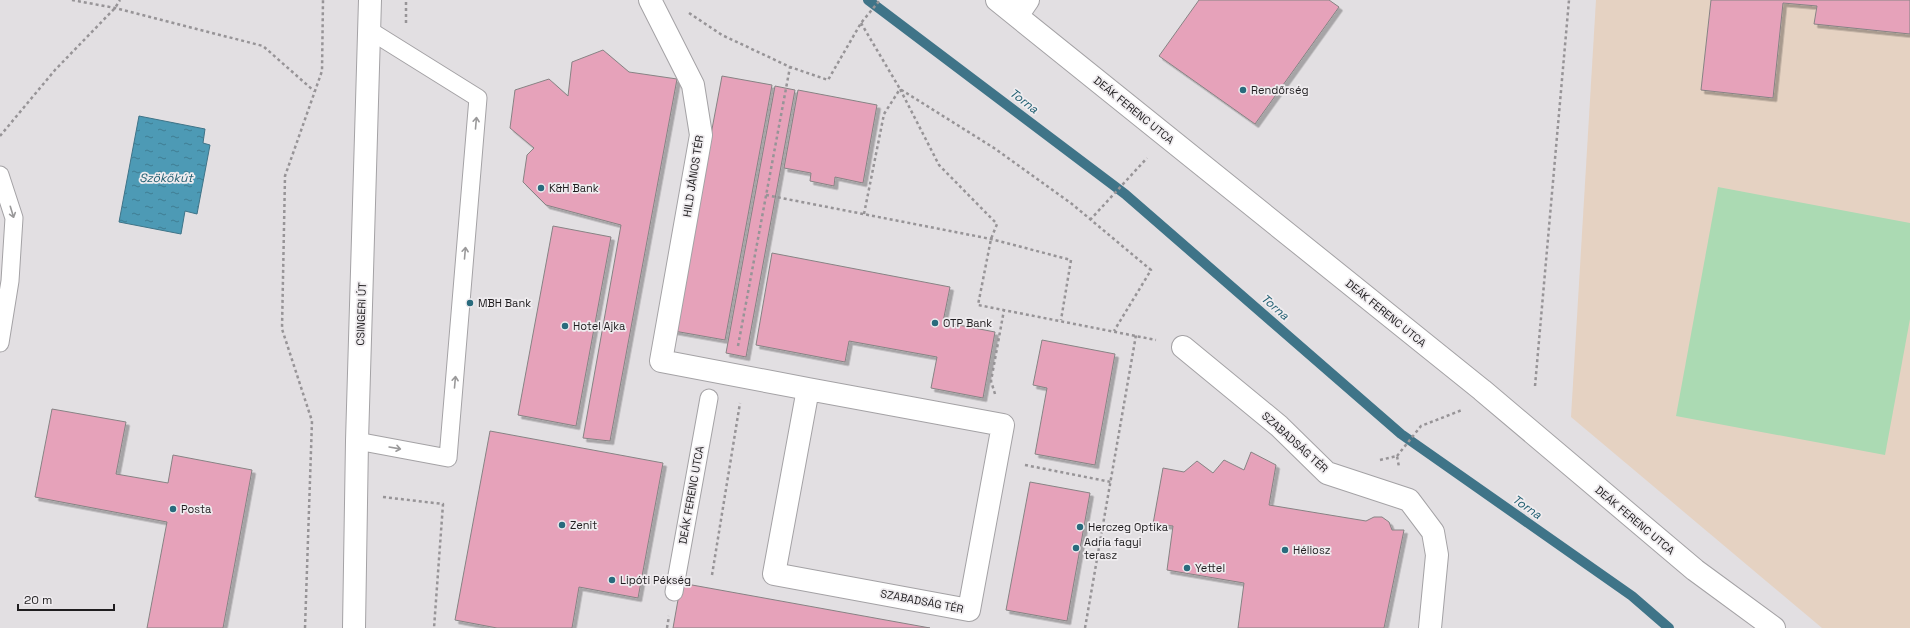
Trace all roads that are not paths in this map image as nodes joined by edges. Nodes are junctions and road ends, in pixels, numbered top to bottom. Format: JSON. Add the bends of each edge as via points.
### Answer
{"nodes":[{"id":1,"x":370,"y":0,"type":"edge"},
{"id":2,"x":650,"y":0,"type":"edge"},
{"id":3,"x":997,"y":0,"type":"edge"},
{"id":4,"x":1023,"y":8,"type":"edge"},
{"id":5,"x":369,"y":30,"type":"junction"},
{"id":6,"x":0,"y":175,"type":"edge"},
{"id":7,"x":0,"y":343,"type":"edge"},
{"id":8,"x":1183,"y":347,"type":"dead end"},
{"id":9,"x":808,"y":389,"type":"junction"},
{"id":10,"x":708,"y":398,"type":"dead end"},
{"id":11,"x":357,"y":441,"type":"junction"},
{"id":12,"x":674,"y":592,"type":"dead end"},
{"id":13,"x":354,"y":628,"type":"edge"},
{"id":14,"x":1430,"y":628,"type":"edge"},
{"id":15,"x":1774,"y":628,"type":"edge"}],
"edges":[{"from":1,"to":5,"type":"street","name":"CSINGERI ÚT"},
{"from":2,"to":9,"type":"street","name":"HILD JÁNOS TÉR","via":[[693,86],[701,135],[662,361]]},
{"from":3,"to":4,"type":"street","name":"DEÁK FERENC UTCA"},
{"from":4,"to":15,"type":"street","name":"DEÁK FERENC UTCA","via":[[1695,570]]},
{"from":5,"to":11,"type":"street","name":"CSINGERI ÚT"},
{"from":11,"to":5,"type":"lane","one_way":true,"via":[[448,458],[478,98]]},
{"from":6,"to":7,"type":"lane","one_way":true,"via":[[14,218],[10,280]]},
{"from":8,"to":14,"type":"street","name":"SZABADSÁG TÉR","via":[[1279,426],[1327,473],[1409,500],[1433,532],[1437,555]]},
{"from":9,"to":9,"type":"street","name":"SZABADSÁG TÉR","via":[[774,574],[969,610],[1003,426]]},
{"from":10,"to":12,"type":"lane","name":"DEÁK FERENC UTCA"},
{"from":11,"to":13,"type":"street","name":"CSINGERI ÚT"}]}
